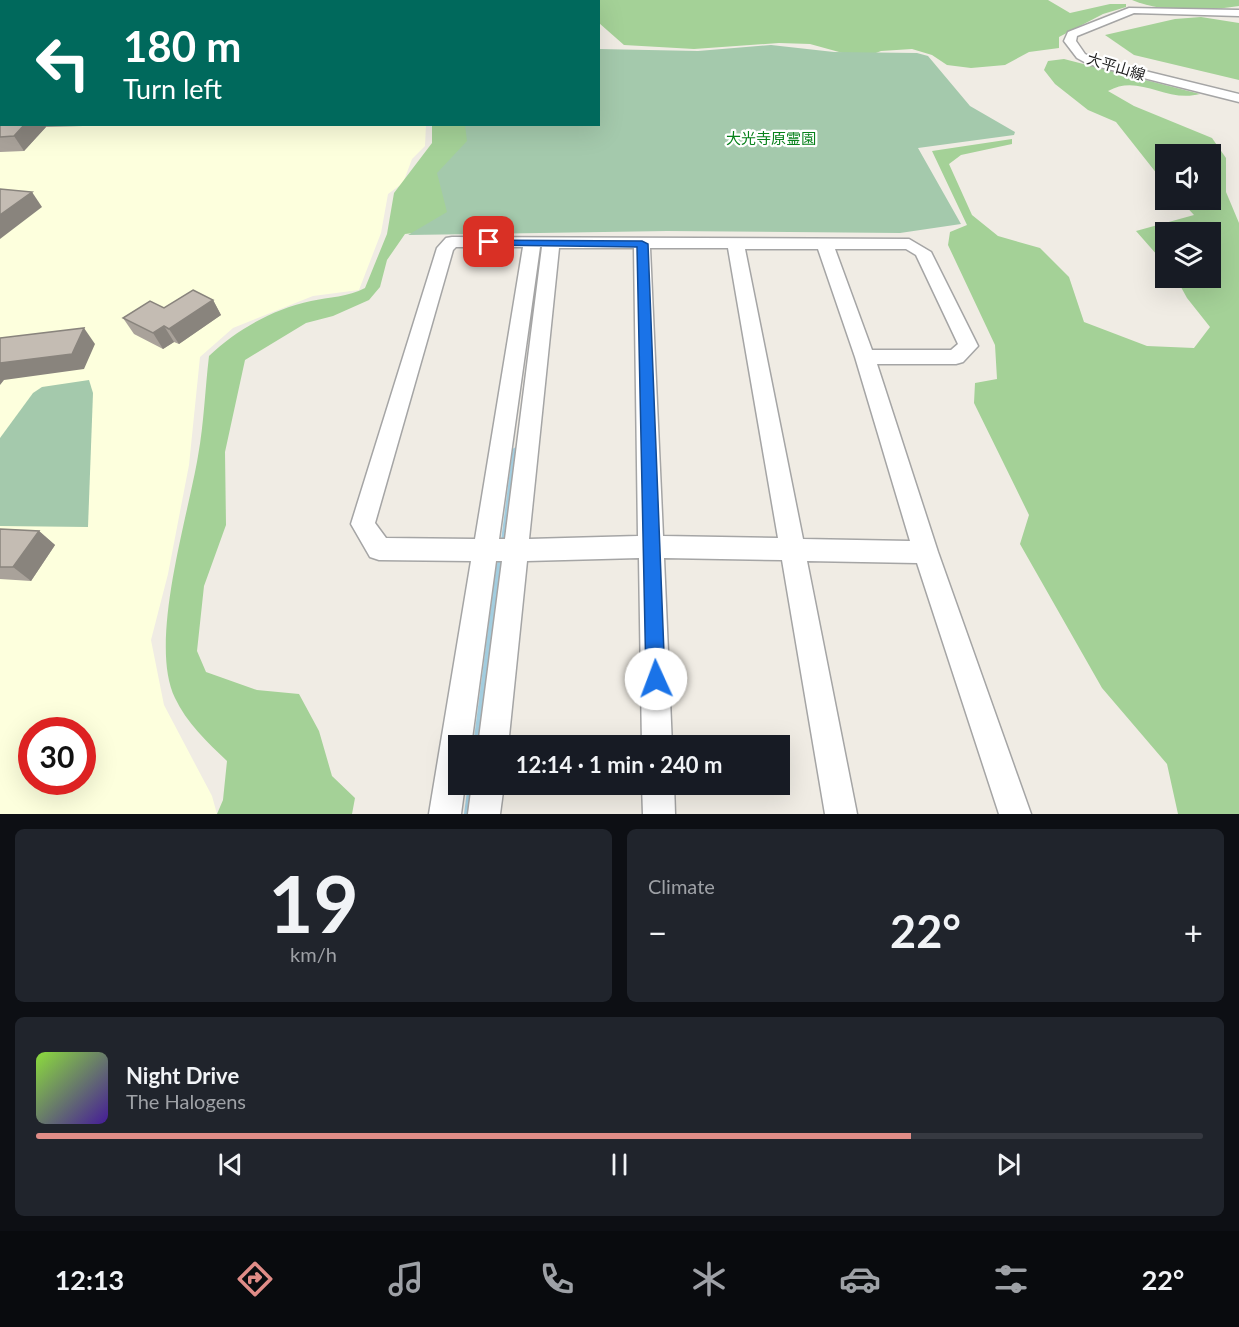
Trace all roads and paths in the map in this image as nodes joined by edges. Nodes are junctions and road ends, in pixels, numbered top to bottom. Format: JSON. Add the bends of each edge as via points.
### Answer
{"nodes":[{"id":1,"x":1239,"y":13,"type":"edge"},
{"id":2,"x":1239,"y":98,"type":"edge"},
{"id":3,"x":541,"y":244,"type":"junction"},
{"id":4,"x":642,"y":244,"type":"junction"},
{"id":5,"x":736,"y":244,"type":"junction"},
{"id":6,"x":825,"y":244,"type":"junction"},
{"id":7,"x":865,"y":357,"type":"junction"},
{"id":8,"x":652,"y":547,"type":"junction"},
{"id":9,"x":486,"y":550,"type":"junction"},
{"id":10,"x":517,"y":550,"type":"junction"},
{"id":11,"x":792,"y":550,"type":"junction"},
{"id":12,"x":926,"y":552,"type":"junction"},
{"id":13,"x":494,"y":735,"type":"edge"},
{"id":14,"x":657,"y":735,"type":"edge"},
{"id":15,"x":487,"y":795,"type":"edge"},
{"id":16,"x":658,"y":795,"type":"edge"},
{"id":17,"x":445,"y":814,"type":"edge"},
{"id":18,"x":484,"y":814,"type":"edge"},
{"id":19,"x":659,"y":814,"type":"edge"},
{"id":20,"x":842,"y":814,"type":"edge"},
{"id":21,"x":1015,"y":814,"type":"edge"}],
"edges":[{"from":1,"to":2,"type":"street","name":"大平山線","via":[[1133,10],[1084,28],[1072,34],[1070,41],[1081,56],[1092,62]]},
{"from":3,"to":4,"type":"street"},
{"from":3,"to":9,"type":"street"},
{"from":3,"to":9,"type":"street","via":[[452,242],[445,248],[363,524],[379,549]]},
{"from":3,"to":10,"type":"street"},
{"from":4,"to":5,"type":"street"},
{"from":4,"to":8,"type":"street"},
{"from":5,"to":6,"type":"street"},
{"from":5,"to":11,"type":"street"},
{"from":6,"to":7,"type":"street"},
{"from":6,"to":7,"type":"street","via":[[909,244],[923,252],[968,346],[956,357]]},
{"from":7,"to":12,"type":"street"},
{"from":8,"to":10,"type":"street"},
{"from":8,"to":11,"type":"street"},
{"from":8,"to":14,"type":"street"},
{"from":9,"to":10,"type":"street"},
{"from":9,"to":17,"type":"street"},
{"from":10,"to":13,"type":"street"},
{"from":11,"to":12,"type":"street"},
{"from":11,"to":20,"type":"street"},
{"from":12,"to":21,"type":"street"},
{"from":15,"to":18,"type":"street"},
{"from":16,"to":19,"type":"street"}]}
